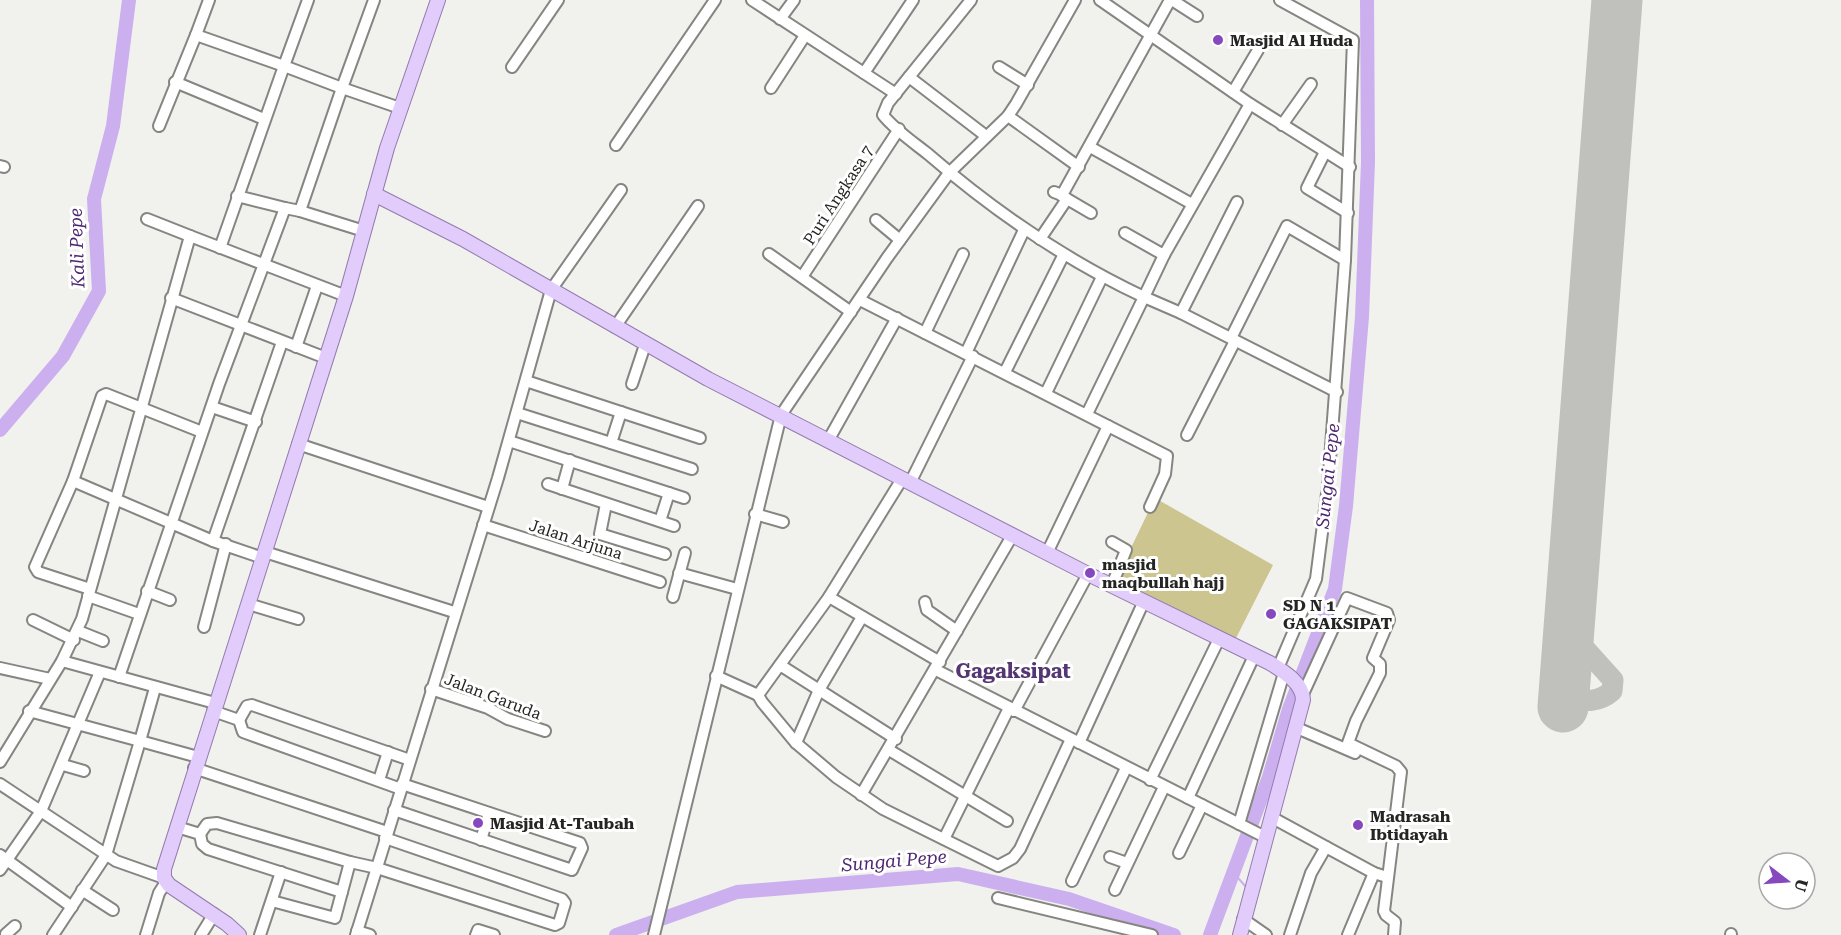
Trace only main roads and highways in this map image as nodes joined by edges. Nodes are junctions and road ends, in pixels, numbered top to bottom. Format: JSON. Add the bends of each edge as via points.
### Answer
{"nodes":[{"id":1,"x":438,"y":0,"type":"edge"},
{"id":2,"x":374,"y":194,"type":"junction"},
{"id":3,"x":239,"y":935,"type":"edge"},
{"id":4,"x":1240,"y":935,"type":"edge"}],
"edges":[{"from":1,"to":2,"type":"main road"},
{"from":2,"to":3,"type":"main road","via":[[346,296],[196,762],[165,880]]},
{"from":2,"to":4,"type":"main road","via":[[463,239],[708,379],[1283,672],[1301,690],[1297,728],[1271,817],[1261,835]]}]}
